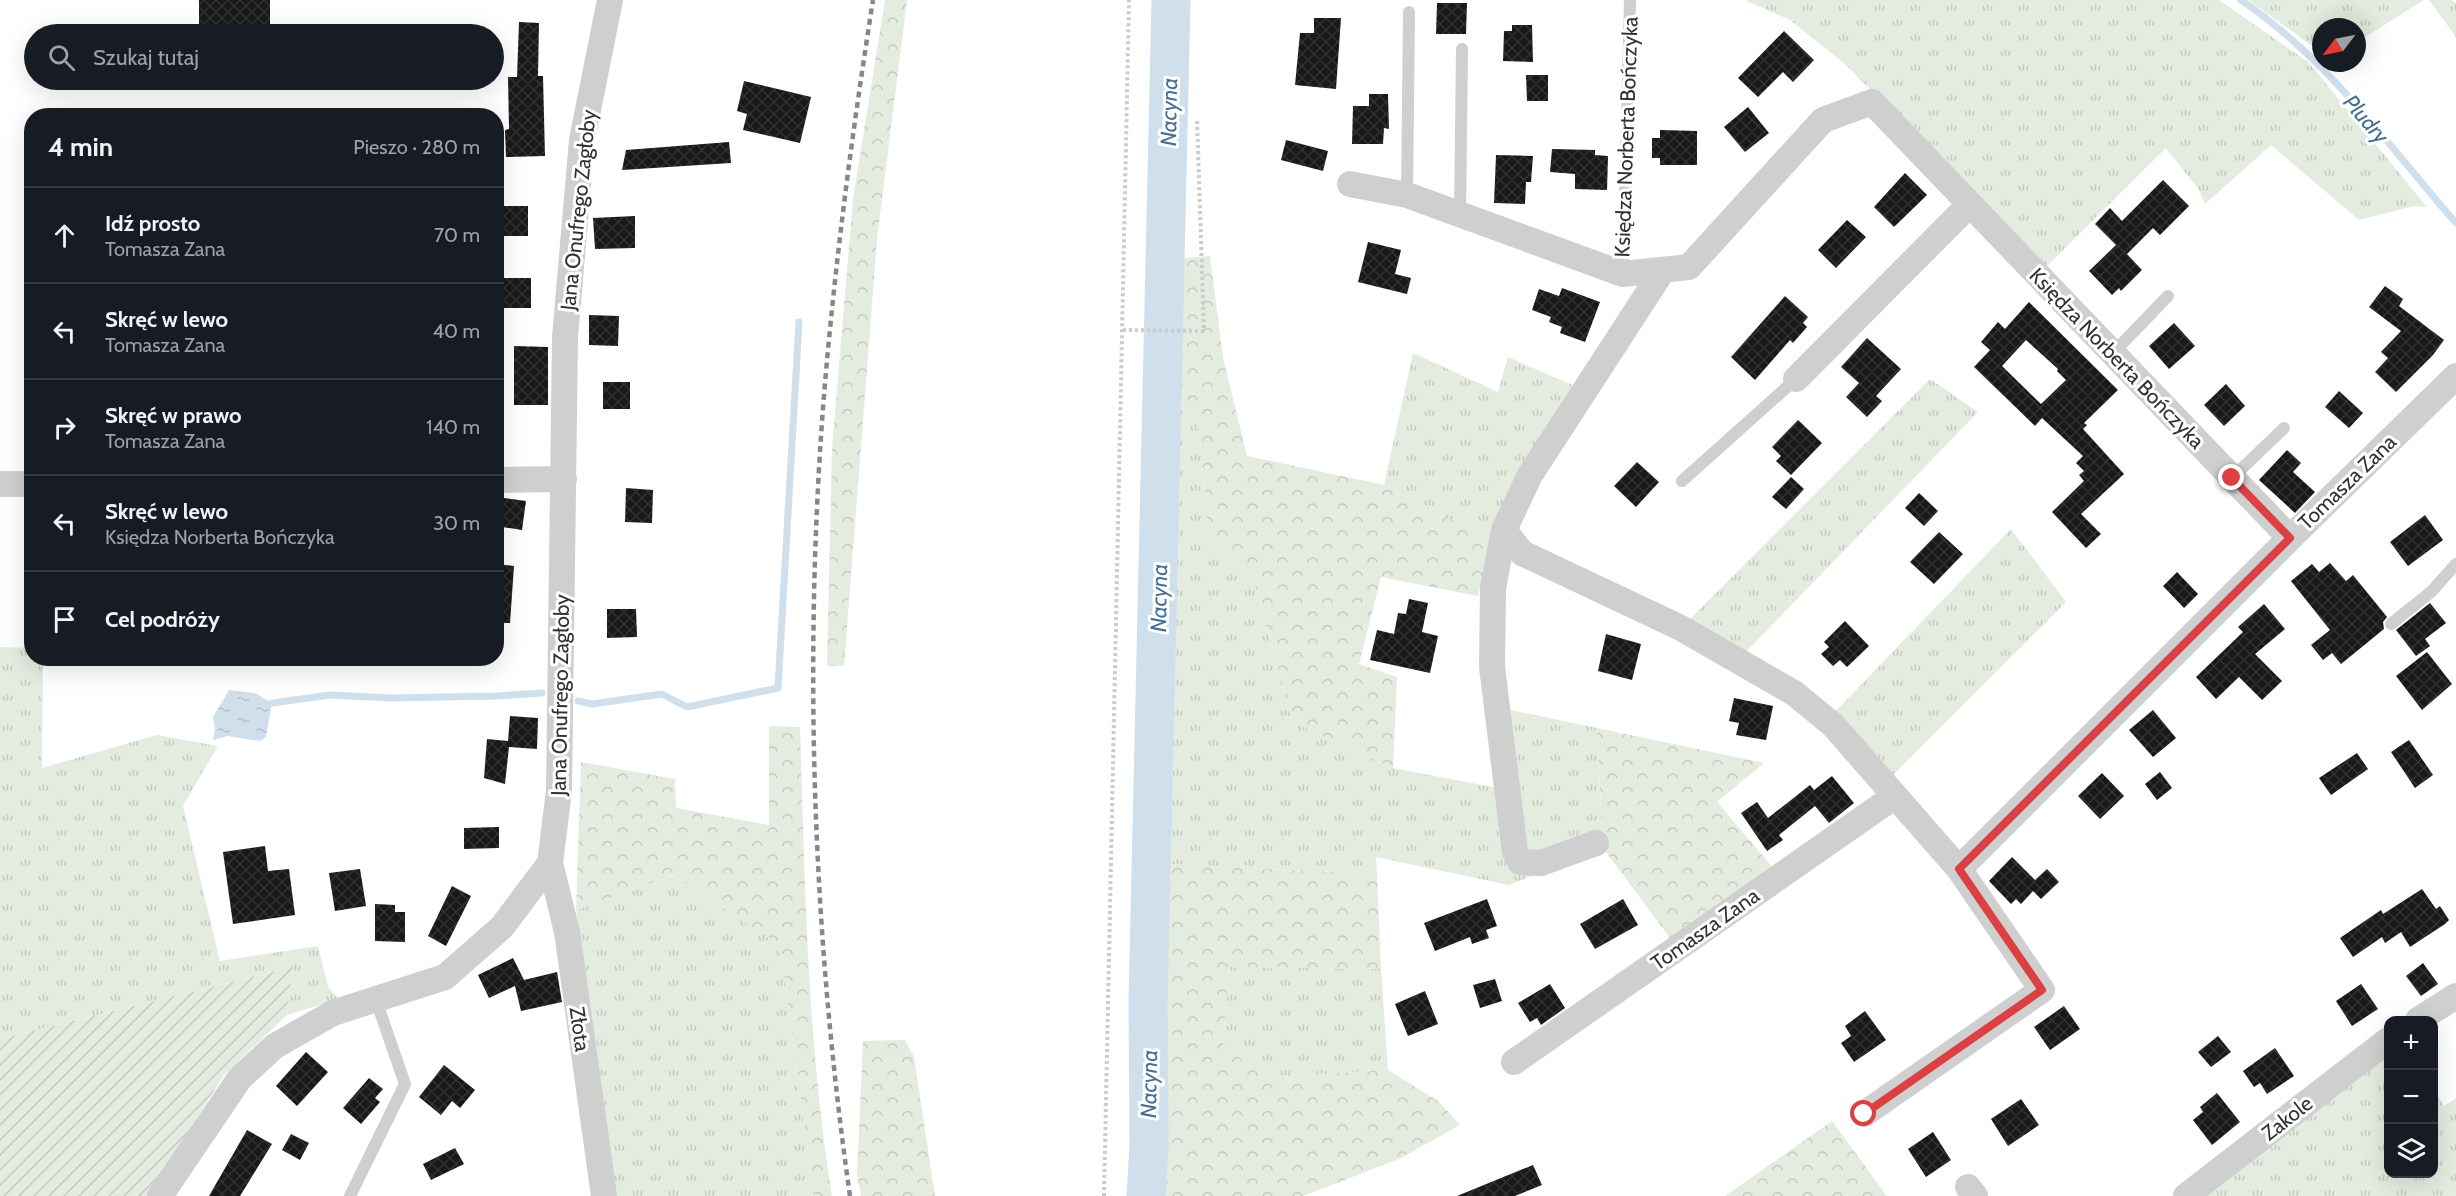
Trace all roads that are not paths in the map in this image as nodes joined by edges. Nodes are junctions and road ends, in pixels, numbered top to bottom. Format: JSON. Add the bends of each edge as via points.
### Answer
{"nodes":[{"id":1,"x":610,"y":0,"type":"edge"},
{"id":2,"x":1630,"y":0,"type":"edge"},
{"id":3,"x":1408,"y":12,"type":"dead end"},
{"id":4,"x":1462,"y":50,"type":"dead end"},
{"id":5,"x":1350,"y":184,"type":"dead end"},
{"id":6,"x":1407,"y":195,"type":"junction"},
{"id":7,"x":1970,"y":204,"type":"junction"},
{"id":8,"x":1460,"y":215,"type":"junction"},
{"id":9,"x":1663,"y":270,"type":"junction"},
{"id":10,"x":1623,"y":274,"type":"junction"},
{"id":11,"x":2168,"y":296,"type":"dead end"},
{"id":12,"x":2112,"y":353,"type":"junction"},
{"id":13,"x":2456,"y":376,"type":"edge"},
{"id":14,"x":1796,"y":379,"type":"joint"},
{"id":15,"x":2283,"y":428,"type":"dead end"},
{"id":16,"x":2232,"y":478,"type":"junction"},
{"id":17,"x":564,"y":479,"type":"junction"},
{"id":18,"x":504,"y":480,"type":"edge"},
{"id":19,"x":1682,"y":481,"type":"dead end"},
{"id":20,"x":0,"y":484,"type":"edge"},
{"id":21,"x":24,"y":484,"type":"edge"},
{"id":22,"x":1504,"y":530,"type":"junction"},
{"id":23,"x":2290,"y":538,"type":"junction"},
{"id":24,"x":2456,"y":564,"type":"edge"},
{"id":25,"x":2391,"y":624,"type":"dead end"},
{"id":26,"x":1895,"y":796,"type":"junction"},
{"id":27,"x":1596,"y":843,"type":"dead end"},
{"id":28,"x":550,"y":863,"type":"junction"},
{"id":29,"x":1959,"y":869,"type":"junction"},
{"id":30,"x":2456,"y":996,"type":"edge"},
{"id":31,"x":375,"y":1000,"type":"junction"},
{"id":32,"x":2424,"y":1016,"type":"edge"},
{"id":33,"x":2384,"y":1043,"type":"edge"},
{"id":34,"x":1514,"y":1062,"type":"dead end"},
{"id":35,"x":1864,"y":1114,"type":"dead end"},
{"id":36,"x":160,"y":1196,"type":"edge"},
{"id":37,"x":350,"y":1196,"type":"edge"},
{"id":38,"x":604,"y":1196,"type":"edge"},
{"id":39,"x":2186,"y":1196,"type":"edge"}],
"edges":[{"from":1,"to":17,"type":"street","name":"Jana Onufrego Zagłoby","via":[[582,140],[565,337]]},
{"from":2,"to":10,"type":"lane","name":"Księdza Norberta Bończyka"},
{"from":3,"to":6,"type":"lane"},
{"from":4,"to":8,"type":"lane"},
{"from":5,"to":6,"type":"street","name":"Księdza Norberta Bończyka"},
{"from":6,"to":8,"type":"street","name":"Księdza Norberta Bończyka"},
{"from":7,"to":9,"type":"street","name":"Księdza Norberta Bończyka","via":[[1872,102],[1823,120],[1689,267]]},
{"from":7,"to":12,"type":"street","name":"Księdza Norberta Bończyka"},
{"from":7,"to":14,"type":"street"},
{"from":8,"to":10,"type":"street","name":"Księdza Norberta Bończyka"},
{"from":9,"to":10,"type":"street","name":"Księdza Norberta Bończyka"},
{"from":9,"to":22,"type":"street","via":[[1530,475]]},
{"from":11,"to":12,"type":"lane"},
{"from":12,"to":16,"type":"street","name":"Księdza Norberta Bończyka"},
{"from":13,"to":23,"type":"street","name":"Tomasza Zana"},
{"from":14,"to":19,"type":"lane"},
{"from":15,"to":16,"type":"lane"},
{"from":16,"to":23,"type":"street","name":"Księdza Norberta Bończyka"},
{"from":17,"to":18,"type":"street"},
{"from":17,"to":28,"type":"street","name":"Jana Onufrego Zagłoby","via":[[559,791]]},
{"from":20,"to":21,"type":"street"},
{"from":22,"to":26,"type":"street","via":[[1522,553],[1682,628],[1794,693],[1833,725]]},
{"from":22,"to":27,"type":"street","via":[[1493,588],[1492,668],[1515,852],[1520,862],[1541,863]]},
{"from":23,"to":29,"type":"street","name":"Tomasza Zana"},
{"from":24,"to":25,"type":"lane","via":[[2432,591]]},
{"from":26,"to":29,"type":"street"},
{"from":26,"to":34,"type":"street","name":"Tomasza Zana"},
{"from":28,"to":31,"type":"street","name":"Jana Onufrego Zagłoby","via":[[502,927],[445,977]]},
{"from":28,"to":38,"type":"street","name":"Złota","via":[[567,932]]},
{"from":29,"to":35,"type":"street","via":[[2042,990]]},
{"from":30,"to":32,"type":"street"},
{"from":31,"to":36,"type":"street","name":"Jana Onufrego Zagłoby","via":[[333,1013],[275,1046],[240,1078]]},
{"from":31,"to":37,"type":"lane","via":[[405,1084]]},
{"from":33,"to":39,"type":"street","name":"Zakole"}]}
